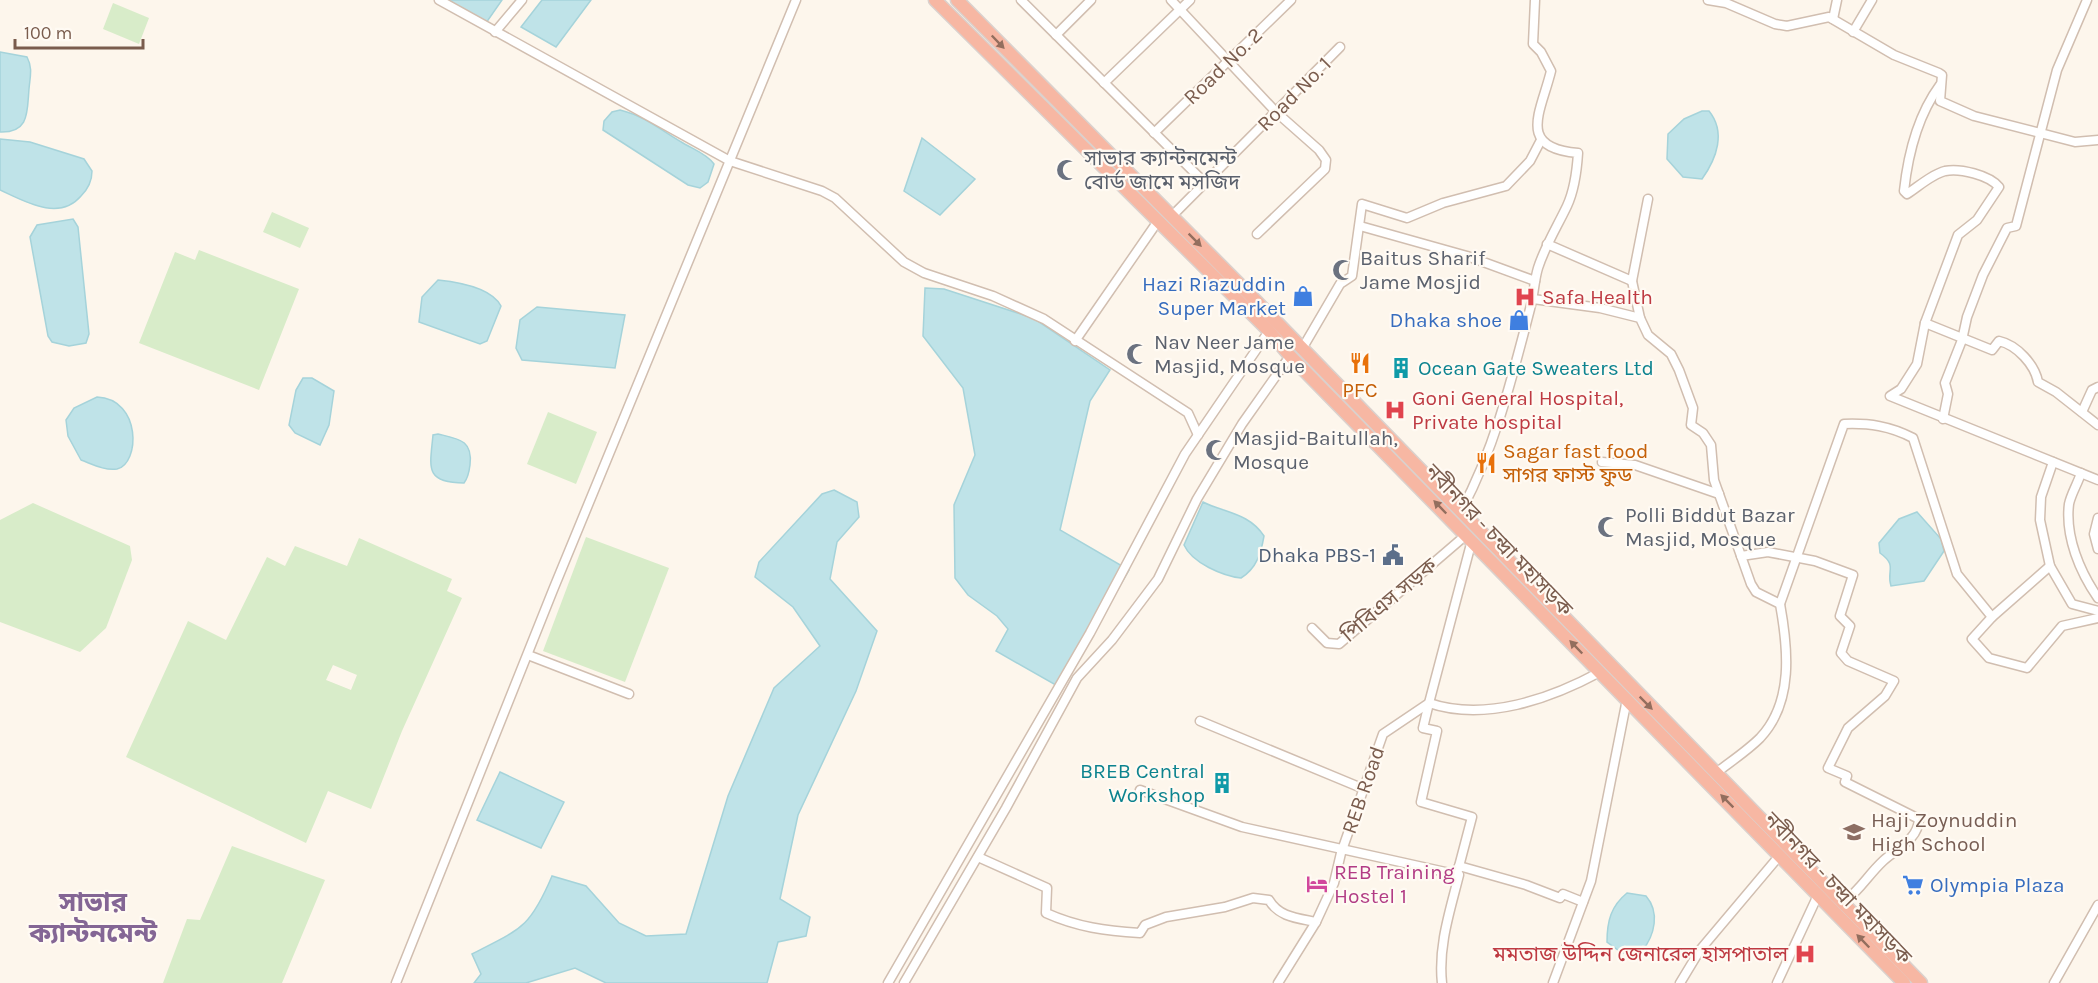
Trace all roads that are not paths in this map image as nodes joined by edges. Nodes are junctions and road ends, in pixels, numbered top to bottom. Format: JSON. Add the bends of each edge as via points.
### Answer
{"nodes":[{"id":1,"x":439,"y":0,"type":"edge"},
{"id":2,"x":522,"y":0,"type":"edge"},
{"id":3,"x":796,"y":0,"type":"edge"},
{"id":4,"x":935,"y":0,"type":"edge"},
{"id":5,"x":957,"y":0,"type":"edge"},
{"id":6,"x":1021,"y":0,"type":"edge"},
{"id":7,"x":1091,"y":0,"type":"edge"},
{"id":8,"x":1171,"y":0,"type":"edge"},
{"id":9,"x":1190,"y":0,"type":"edge"},
{"id":10,"x":1291,"y":0,"type":"edge"},
{"id":11,"x":1535,"y":0,"type":"edge"},
{"id":12,"x":1708,"y":0,"type":"edge"},
{"id":13,"x":1837,"y":0,"type":"edge"},
{"id":14,"x":1872,"y":0,"type":"edge"},
{"id":15,"x":2087,"y":0,"type":"edge"},
{"id":16,"x":1180,"y":10,"type":"junction"},
{"id":17,"x":1833,"y":19,"type":"junction"},
{"id":18,"x":495,"y":32,"type":"junction"},
{"id":19,"x":1853,"y":32,"type":"junction"},
{"id":20,"x":1056,"y":35,"type":"junction"},
{"id":21,"x":1340,"y":47,"type":"dead end"},
{"id":22,"x":1228,"y":61,"type":"junction"},
{"id":23,"x":1104,"y":83,"type":"junction"},
{"id":24,"x":1940,"y":85,"type":"junction"},
{"id":25,"x":1276,"y":112,"type":"junction"},
{"id":26,"x":2041,"y":132,"type":"junction"},
{"id":27,"x":1154,"y":133,"type":"junction"},
{"id":28,"x":1541,"y":140,"type":"junction"},
{"id":29,"x":2098,"y":140,"type":"edge"},
{"id":30,"x":730,"y":161,"type":"junction"},
{"id":31,"x":1205,"y":183,"type":"junction"},
{"id":32,"x":1648,"y":199,"type":"dead end"},
{"id":33,"x":1171,"y":217,"type":"junction"},
{"id":34,"x":1158,"y":221,"type":"junction"},
{"id":35,"x":1360,"y":226,"type":"junction"},
{"id":36,"x":1257,"y":234,"type":"dead end"},
{"id":37,"x":1547,"y":244,"type":"junction"},
{"id":38,"x":1535,"y":281,"type":"junction"},
{"id":39,"x":1632,"y":281,"type":"junction"},
{"id":40,"x":1533,"y":300,"type":"junction"},
{"id":41,"x":1640,"y":318,"type":"junction"},
{"id":42,"x":1925,"y":323,"type":"junction"},
{"id":43,"x":1269,"y":331,"type":"junction"},
{"id":44,"x":1962,"y":340,"type":"junction"},
{"id":45,"x":1075,"y":341,"type":"junction"},
{"id":46,"x":1302,"y":349,"type":"junction"},
{"id":47,"x":1290,"y":356,"type":"junction"},
{"id":48,"x":2098,"y":387,"type":"edge"},
{"id":49,"x":2082,"y":412,"type":"junction"},
{"id":50,"x":1942,"y":419,"type":"junction"},
{"id":51,"x":2098,"y":425,"type":"edge"},
{"id":52,"x":1198,"y":435,"type":"junction"},
{"id":53,"x":1602,"y":462,"type":"dead end"},
{"id":54,"x":2053,"y":462,"type":"junction"},
{"id":55,"x":2081,"y":473,"type":"junction"},
{"id":56,"x":2098,"y":480,"type":"edge"},
{"id":57,"x":1719,"y":494,"type":"junction"},
{"id":58,"x":1461,"y":511,"type":"junction"},
{"id":59,"x":2098,"y":518,"type":"edge"},
{"id":60,"x":1469,"y":537,"type":"junction"},
{"id":61,"x":2098,"y":549,"type":"edge"},
{"id":62,"x":1741,"y":556,"type":"junction"},
{"id":63,"x":1796,"y":557,"type":"junction"},
{"id":64,"x":2050,"y":566,"type":"junction"},
{"id":65,"x":2098,"y":598,"type":"edge"},
{"id":66,"x":1780,"y":604,"type":"junction"},
{"id":67,"x":2098,"y":611,"type":"edge"},
{"id":68,"x":1992,"y":617,"type":"junction"},
{"id":69,"x":2098,"y":618,"type":"edge"},
{"id":70,"x":1312,"y":628,"type":"dead end"},
{"id":71,"x":528,"y":654,"type":"junction"},
{"id":72,"x":1600,"y":672,"type":"junction"},
{"id":73,"x":629,"y":694,"type":"dead end"},
{"id":74,"x":1627,"y":699,"type":"junction"},
{"id":75,"x":1429,"y":703,"type":"junction"},
{"id":76,"x":1200,"y":721,"type":"dead end"},
{"id":77,"x":1716,"y":773,"type":"junction"},
{"id":78,"x":1364,"y":789,"type":"junction"},
{"id":79,"x":1140,"y":790,"type":"dead end"},
{"id":80,"x":1343,"y":848,"type":"junction"},
{"id":81,"x":1780,"y":855,"type":"junction"},
{"id":82,"x":978,"y":857,"type":"junction"},
{"id":83,"x":1458,"y":870,"type":"junction"},
{"id":84,"x":1818,"y":895,"type":"junction"},
{"id":85,"x":1583,"y":902,"type":"junction"},
{"id":86,"x":1844,"y":902,"type":"junction"},
{"id":87,"x":2097,"y":911,"type":"edge"},
{"id":88,"x":1316,"y":922,"type":"junction"},
{"id":89,"x":396,"y":983,"type":"edge"},
{"id":90,"x":888,"y":983,"type":"edge"},
{"id":91,"x":904,"y":983,"type":"edge"},
{"id":92,"x":1278,"y":983,"type":"edge"},
{"id":93,"x":1443,"y":983,"type":"edge"},
{"id":94,"x":1553,"y":983,"type":"edge"},
{"id":95,"x":1680,"y":983,"type":"edge"},
{"id":96,"x":1777,"y":983,"type":"edge"},
{"id":97,"x":1904,"y":983,"type":"edge"},
{"id":98,"x":1921,"y":983,"type":"edge"},
{"id":99,"x":2054,"y":983,"type":"edge"}],
"edges":[{"from":1,"to":18,"type":"street"},
{"from":2,"to":18,"type":"street"},
{"from":3,"to":30,"type":"street"},
{"from":4,"to":34,"type":"highway","name":"নবীনগর - চন্দ্রা মহাসড়ক"},
{"from":5,"to":33,"type":"highway","name":"নবীনগর - চন্দ্রা মহাসড়ক","one_way":true},
{"from":6,"to":20,"type":"street"},
{"from":7,"to":20,"type":"street"},
{"from":8,"to":16,"type":"street"},
{"from":9,"to":16,"type":"street"},
{"from":10,"to":22,"type":"street","name":"Road No. 2"},
{"from":11,"to":28,"type":"street","via":[[1533,44],[1551,71],[1536,122]]},
{"from":12,"to":17,"type":"street","via":[[1788,26]]},
{"from":13,"to":17,"type":"street"},
{"from":14,"to":19,"type":"street"},
{"from":15,"to":26,"type":"street","via":[[2057,70]]},
{"from":16,"to":22,"type":"street"},
{"from":16,"to":23,"type":"street"},
{"from":17,"to":19,"type":"street"},
{"from":18,"to":30,"type":"street"},
{"from":19,"to":24,"type":"street","via":[[1894,55],[1939,73]]},
{"from":20,"to":23,"type":"street"},
{"from":21,"to":25,"type":"street","name":"Road No. 1"},
{"from":22,"to":25,"type":"street"},
{"from":22,"to":27,"type":"street","name":"Road No. 2"},
{"from":23,"to":27,"type":"street"},
{"from":24,"to":26,"type":"street","via":[[1940,101],[1974,116]]},
{"from":24,"to":42,"type":"street","via":[[1926,104],[1907,166],[1904,191],[1907,194],[1944,171],[1994,180],[1999,187],[1977,220],[1958,235]]},
{"from":25,"to":31,"type":"street","name":"Road No. 1"},
{"from":25,"to":36,"type":"street","via":[[1326,160],[1324,169]]},
{"from":26,"to":29,"type":"street","via":[[2075,142]]},
{"from":26,"to":44,"type":"street","via":[[2016,226],[2007,228],[1983,275]]},
{"from":27,"to":31,"type":"street"},
{"from":28,"to":35,"type":"street","via":[[1518,177],[1506,186],[1443,203],[1407,218],[1362,204]]},
{"from":28,"to":37,"type":"street","via":[[1578,153],[1568,205]]},
{"from":30,"to":45,"type":"street","via":[[822,191],[835,198],[904,262],[1044,319]]},
{"from":30,"to":71,"type":"street"},
{"from":31,"to":33,"type":"street","name":"Road No. 1"},
{"from":32,"to":39,"type":"street"},
{"from":33,"to":46,"type":"highway","name":"নবীনগর - চন্দ্রা মহাসড়ক","one_way":true},
{"from":34,"to":43,"type":"highway","name":"নবীনগর - চন্দ্রা মহাসড়ক"},
{"from":34,"to":45,"type":"street"},
{"from":35,"to":38,"type":"street","via":[[1467,256]]},
{"from":35,"to":46,"type":"street","via":[[1352,276],[1340,284]]},
{"from":37,"to":38,"type":"street"},
{"from":37,"to":39,"type":"street"},
{"from":38,"to":40,"type":"street"},
{"from":39,"to":41,"type":"street"},
{"from":40,"to":41,"type":"street"},
{"from":40,"to":58,"type":"street","via":[[1503,410],[1477,482]]},
{"from":41,"to":57,"type":"street","via":[[1648,335],[1671,354],[1679,370],[1694,408],[1690,424],[1711,445]]},
{"from":42,"to":44,"type":"street"},
{"from":42,"to":50,"type":"street","via":[[1917,364],[1901,389],[1890,396]]},
{"from":43,"to":47,"type":"highway","name":"নবীনগর - চন্দ্রা মহাসড়ক"},
{"from":43,"to":52,"type":"street"},
{"from":44,"to":49,"type":"street","via":[[1992,350],[1999,341],[2005,343],[2035,368],[2038,382]]},
{"from":44,"to":50,"type":"street","via":[[1946,383],[1948,394]]},
{"from":45,"to":52,"type":"street","via":[[1188,413]]},
{"from":46,"to":58,"type":"highway","name":"নবীনগর - চন্দ্রা মহাসড়ক"},
{"from":60,"to":47,"type":"highway","name":"নবীনগর - চন্দ্রা মহাসড়ক","one_way":true},
{"from":47,"to":82,"type":"street","via":[[1242,424],[1197,499],[1158,579],[1112,640],[1077,678]]},
{"from":48,"to":49,"type":"street","via":[[2092,390]]},
{"from":49,"to":51,"type":"street"},
{"from":50,"to":54,"type":"street"},
{"from":52,"to":90,"type":"street","via":[[1090,633]]},
{"from":53,"to":57,"type":"street","via":[[1635,465]]},
{"from":54,"to":55,"type":"street"},
{"from":54,"to":64,"type":"street","via":[[2041,497],[2040,519]]},
{"from":55,"to":56,"type":"street"},
{"from":55,"to":65,"type":"street","via":[[2069,504],[2071,531],[2083,576]]},
{"from":57,"to":62,"type":"street"},
{"from":58,"to":77,"type":"highway","name":"নবীনগর - চন্দ্রা মহাসড়ক","one_way":true},
{"from":59,"to":61,"type":"street","via":[[2094,534]]},
{"from":60,"to":70,"type":"street","name":"পিবিএস সড়ক","via":[[1339,644],[1326,642]]},
{"from":72,"to":60,"type":"highway","name":"নবীনগর - চন্দ্রা মহাসড়ক","one_way":true},
{"from":60,"to":75,"type":"street"},
{"from":62,"to":63,"type":"street","via":[[1768,552]]},
{"from":62,"to":66,"type":"street","via":[[1756,592]]},
{"from":63,"to":66,"type":"street"},
{"from":63,"to":68,"type":"street","via":[[1844,424],[1868,423],[1895,429],[1913,438],[1957,574]]},
{"from":63,"to":86,"type":"street","via":[[1853,575],[1840,616],[1850,626],[1841,653],[1848,661],[1894,681],[1885,696],[1848,728],[1828,768],[1847,776],[1845,782],[1919,819],[1909,840]]},
{"from":64,"to":67,"type":"street","via":[[2072,604]]},
{"from":64,"to":68,"type":"street"},
{"from":66,"to":77,"type":"street","via":[[1786,638],[1783,698],[1760,738]]},
{"from":68,"to":69,"type":"street","via":[[1972,639],[1989,658],[2027,668],[2062,626]]},
{"from":71,"to":73,"type":"street"},
{"from":71,"to":89,"type":"street"},
{"from":72,"to":74,"type":"highway","name":"নবীনগর - চন্দ্রা মহাসড়ক"},
{"from":72,"to":75,"type":"street","via":[[1551,694],[1496,708],[1474,711]]},
{"from":81,"to":74,"type":"highway","name":"নবীনগর - চন্দ্রা মহাসড়ক","one_way":true},
{"from":74,"to":85,"type":"street","via":[[1591,881]]},
{"from":75,"to":78,"type":"street","name":"REB Road","via":[[1383,734]]},
{"from":75,"to":83,"type":"street","via":[[1423,728],[1437,731],[1421,802],[1472,816]]},
{"from":76,"to":78,"type":"street"},
{"from":77,"to":86,"type":"highway","name":"নবীনগর - চন্দ্রা মহাসড়ক"},
{"from":78,"to":80,"type":"street","name":"REB Road"},
{"from":79,"to":80,"type":"street","via":[[1242,827]]},
{"from":80,"to":83,"type":"street","via":[[1352,853]]},
{"from":80,"to":88,"type":"street","name":"REB Road","via":[[1334,883]]},
{"from":81,"to":84,"type":"highway","name":"নবীনগর - চন্দ্রা মহাসড়ক"},
{"from":81,"to":95,"type":"street","via":[[1700,950]]},
{"from":82,"to":88,"type":"street","via":[[1047,888],[1046,913],[1072,925],[1101,931],[1140,933],[1145,925],[1166,917],[1253,898],[1269,900],[1284,915]]},
{"from":82,"to":91,"type":"street"},
{"from":83,"to":85,"type":"street"},
{"from":83,"to":93,"type":"street","via":[[1440,961]]},
{"from":84,"to":96,"type":"street"},
{"from":97,"to":84,"type":"highway","name":"নবীনগর - চন্দ্রা মহাসড়ক","one_way":true},
{"from":85,"to":94,"type":"street"},
{"from":86,"to":98,"type":"highway","name":"নবীনগর - চন্দ্রা মহাসড়ক"},
{"from":87,"to":99,"type":"street"},
{"from":88,"to":92,"type":"street","name":"REB Road"}]}
